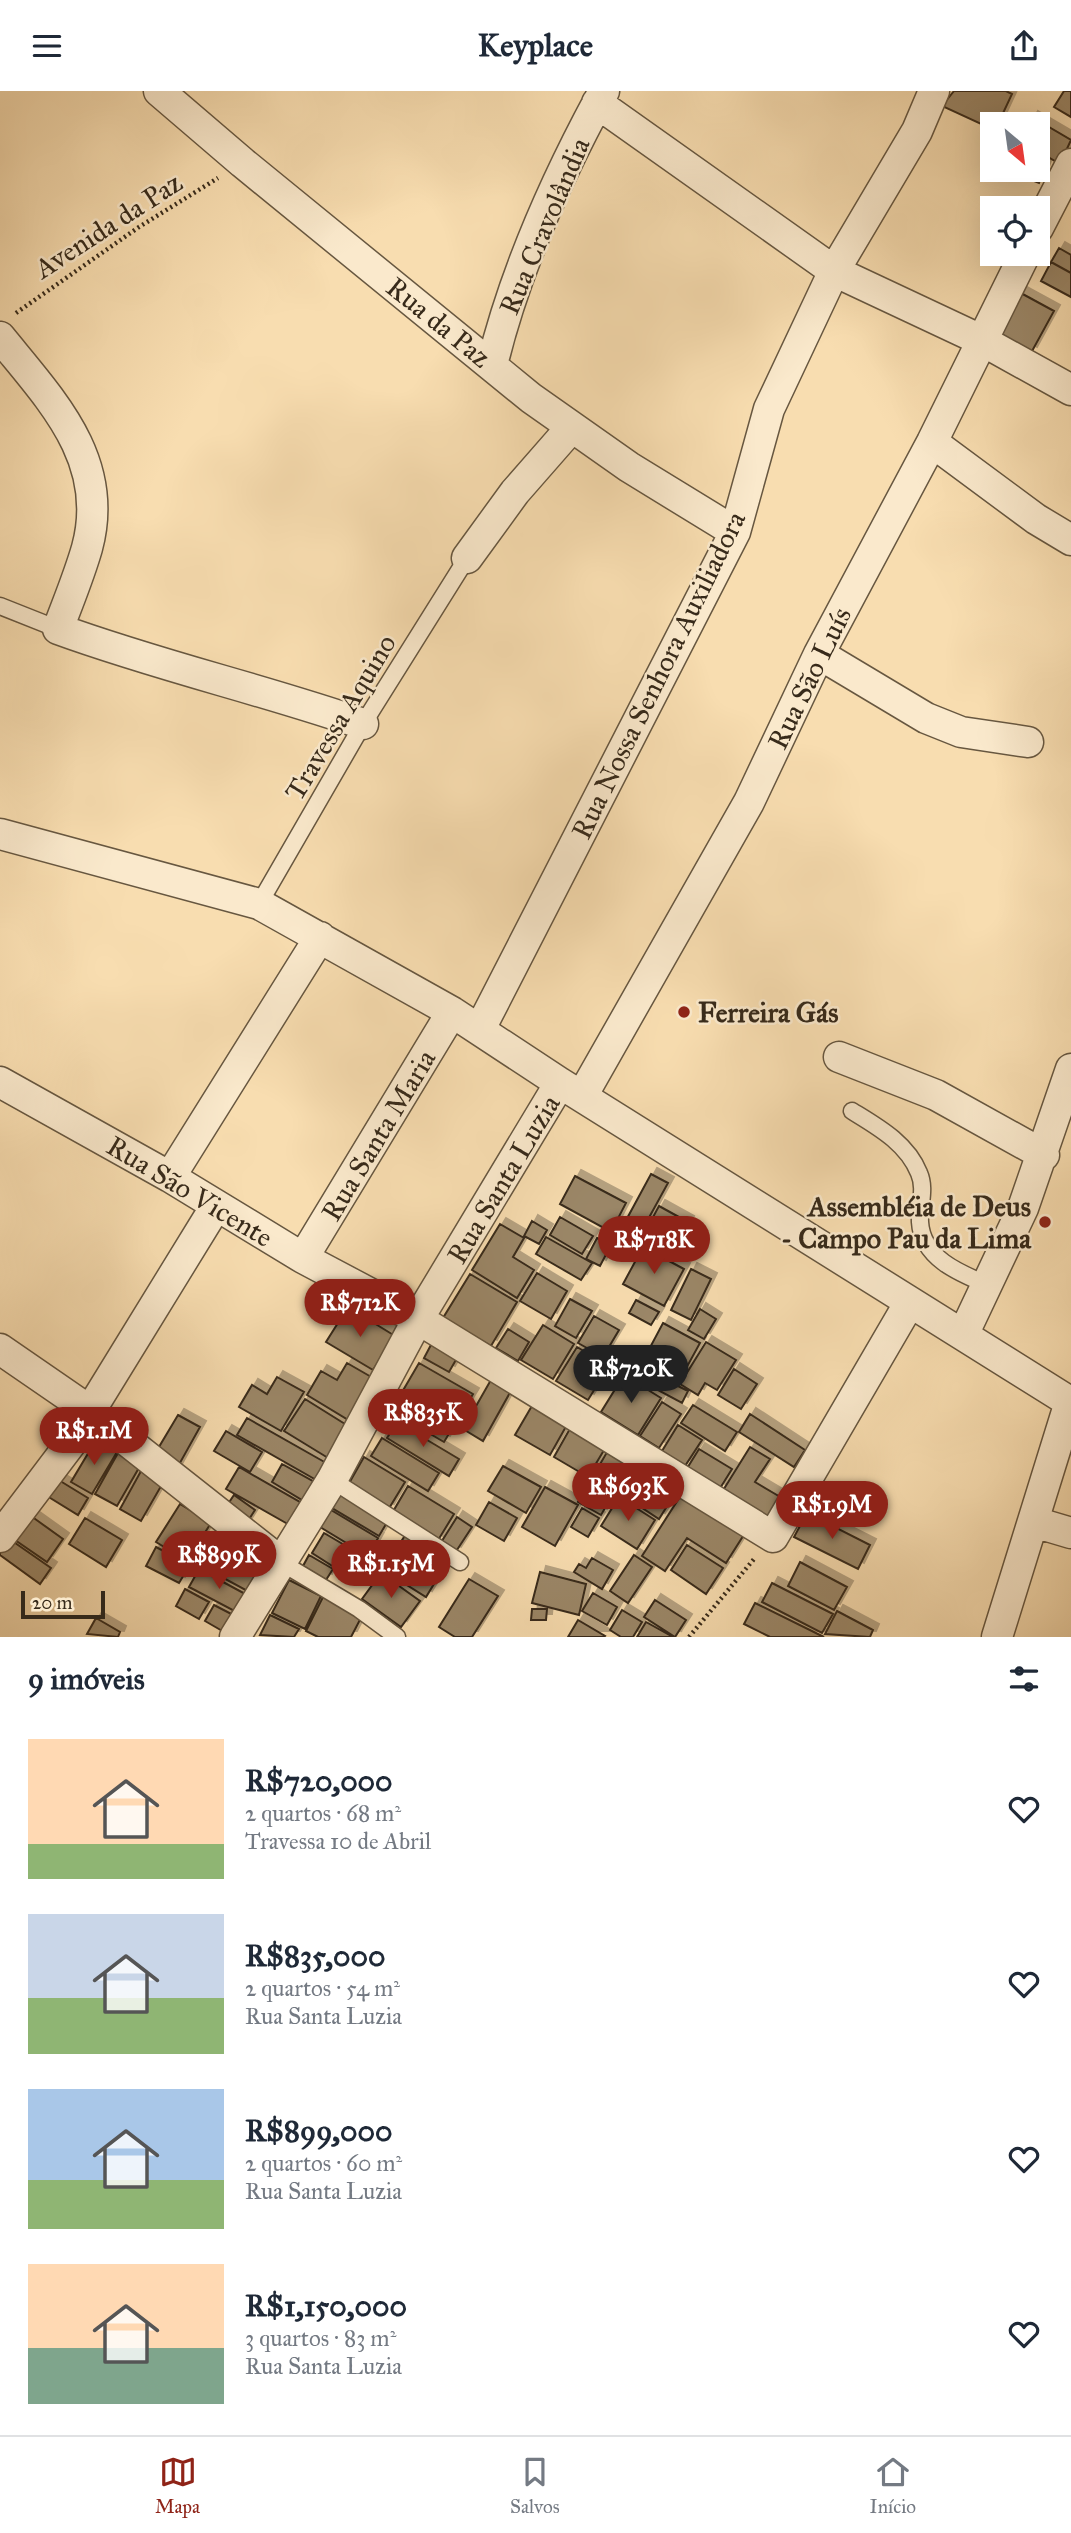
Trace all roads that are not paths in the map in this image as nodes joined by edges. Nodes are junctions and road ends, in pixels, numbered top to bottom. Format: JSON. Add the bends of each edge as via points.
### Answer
{"nodes":[{"id":1,"x":159,"y":91,"type":"edge"},
{"id":2,"x":934,"y":91,"type":"edge"},
{"id":3,"x":601,"y":97,"type":"edge"},
{"id":4,"x":1071,"y":164,"type":"edge"},
{"id":5,"x":1050,"y":205,"type":"edge"},
{"id":6,"x":1019,"y":266,"type":"edge"},
{"id":7,"x":834,"y":271,"type":"junction"},
{"id":8,"x":5,"y":327,"type":"edge"},
{"id":9,"x":981,"y":340,"type":"junction"},
{"id":10,"x":492,"y":365,"type":"junction"},
{"id":11,"x":1071,"y":390,"type":"edge"},
{"id":12,"x":571,"y":428,"type":"junction"},
{"id":13,"x":932,"y":442,"type":"junction"},
{"id":14,"x":735,"y":532,"type":"junction"},
{"id":15,"x":1071,"y":540,"type":"edge"},
{"id":16,"x":467,"y":558,"type":"joint"},
{"id":17,"x":0,"y":606,"type":"edge"},
{"id":18,"x":58,"y":629,"type":"junction"},
{"id":19,"x":819,"y":655,"type":"junction"},
{"id":20,"x":363,"y":724,"type":"junction"},
{"id":21,"x":1028,"y":742,"type":"dead end"},
{"id":22,"x":0,"y":834,"type":"edge"},
{"id":23,"x":259,"y":904,"type":"junction"},
{"id":24,"x":320,"y":937,"type":"junction"},
{"id":25,"x":452,"y":1012,"type":"junction"},
{"id":26,"x":480,"y":1029,"type":"junction"},
{"id":27,"x":839,"y":1057,"type":"dead end"},
{"id":28,"x":1071,"y":1069,"type":"edge"},
{"id":29,"x":571,"y":1090,"type":"junction"},
{"id":30,"x":4,"y":1093,"type":"edge"},
{"id":31,"x":852,"y":1111,"type":"dead end"},
{"id":32,"x":1044,"y":1155,"type":"junction"},
{"id":33,"x":170,"y":1177,"type":"junction"},
{"id":34,"x":216,"y":1206,"type":"junction"},
{"id":35,"x":303,"y":1258,"type":"junction"},
{"id":36,"x":988,"y":1285,"type":"junction"},
{"id":37,"x":911,"y":1302,"type":"junction"},
{"id":38,"x":418,"y":1319,"type":"junction"},
{"id":39,"x":963,"y":1335,"type":"junction"},
{"id":40,"x":0,"y":1349,"type":"edge"},
{"id":41,"x":1071,"y":1402,"type":"edge"},
{"id":42,"x":91,"y":1413,"type":"junction"},
{"id":43,"x":332,"y":1480,"type":"junction"},
{"id":44,"x":1034,"y":1522,"type":"junction"},
{"id":45,"x":1071,"y":1533,"type":"edge"},
{"id":46,"x":0,"y":1537,"type":"edge"},
{"id":47,"x":460,"y":1562,"type":"dead end"},
{"id":48,"x":282,"y":1563,"type":"junction"},
{"id":49,"x":234,"y":1637,"type":"edge"},
{"id":50,"x":397,"y":1637,"type":"edge"},
{"id":51,"x":997,"y":1637,"type":"edge"}],
"edges":[{"from":1,"to":10,"type":"street","name":"Rua da Paz"},
{"from":2,"to":7,"type":"street","name":"Rua Nossa Senhora Auxiliadora","via":[[917,131]]},
{"from":3,"to":7,"type":"street"},
{"from":3,"to":10,"type":"street","name":"Rua Cravolândia","via":[[518,278]]},
{"from":4,"to":5,"type":"street"},
{"from":6,"to":9,"type":"street","name":"Rua São Luís"},
{"from":7,"to":9,"type":"street"},
{"from":7,"to":14,"type":"street","name":"Rua Nossa Senhora Auxiliadora","via":[[769,409]]},
{"from":8,"to":18,"type":"street","via":[[80,445],[91,484],[93,513],[87,548]]},
{"from":9,"to":11,"type":"street"},
{"from":9,"to":13,"type":"street","name":"Rua São Luís"},
{"from":10,"to":12,"type":"street","name":"Rua da Paz"},
{"from":12,"to":14,"type":"street","name":"Rua da Paz"},
{"from":12,"to":16,"type":"street","via":[[515,492]]},
{"from":13,"to":15,"type":"street"},
{"from":13,"to":19,"type":"street","name":"Rua São Luís"},
{"from":14,"to":26,"type":"street","name":"Rua Nossa Senhora Auxiliadora"},
{"from":16,"to":20,"type":"lane","name":"Travessa Aquino"},
{"from":17,"to":18,"type":"lane"},
{"from":18,"to":20,"type":"street"},
{"from":19,"to":21,"type":"street","via":[[961,732]]},
{"from":19,"to":29,"type":"street","name":"Rua São Luís","via":[[749,802]]},
{"from":20,"to":23,"type":"lane","name":"Travessa Aquino"},
{"from":22,"to":23,"type":"street"},
{"from":23,"to":24,"type":"street"},
{"from":24,"to":25,"type":"street"},
{"from":24,"to":33,"type":"street"},
{"from":25,"to":26,"type":"street"},
{"from":25,"to":35,"type":"street","name":"Rua Santa Maria"},
{"from":26,"to":29,"type":"street"},
{"from":27,"to":32,"type":"street","via":[[936,1095]]},
{"from":28,"to":32,"type":"street"},
{"from":29,"to":37,"type":"street"},
{"from":29,"to":38,"type":"street","name":"Rua Santa Luzia"},
{"from":30,"to":33,"type":"street","name":"Rua São Vicente"},
{"from":31,"to":36,"type":"lane","via":[[906,1150],[920,1174],[920,1223],[929,1248],[945,1265]]},
{"from":32,"to":36,"type":"street"},
{"from":33,"to":34,"type":"street","name":"Rua São Vicente"},
{"from":34,"to":35,"type":"street","name":"Rua São Vicente"},
{"from":34,"to":42,"type":"street"},
{"from":35,"to":38,"type":"street","name":"Rua São Vicente"},
{"from":36,"to":39,"type":"street"},
{"from":37,"to":38,"type":"street","name":"Rua São Vicente","via":[[773,1537]]},
{"from":37,"to":39,"type":"street"},
{"from":38,"to":43,"type":"street","name":"Rua Santa Luzia"},
{"from":39,"to":41,"type":"street"},
{"from":40,"to":42,"type":"street"},
{"from":41,"to":44,"type":"street"},
{"from":42,"to":46,"type":"street"},
{"from":42,"to":48,"type":"street"},
{"from":43,"to":47,"type":"lane"},
{"from":43,"to":48,"type":"street","name":"Rua Santa Luzia"},
{"from":44,"to":45,"type":"street"},
{"from":44,"to":51,"type":"street"},
{"from":48,"to":49,"type":"street","name":"Rua Santa Luzia"},
{"from":48,"to":50,"type":"lane"}]}
